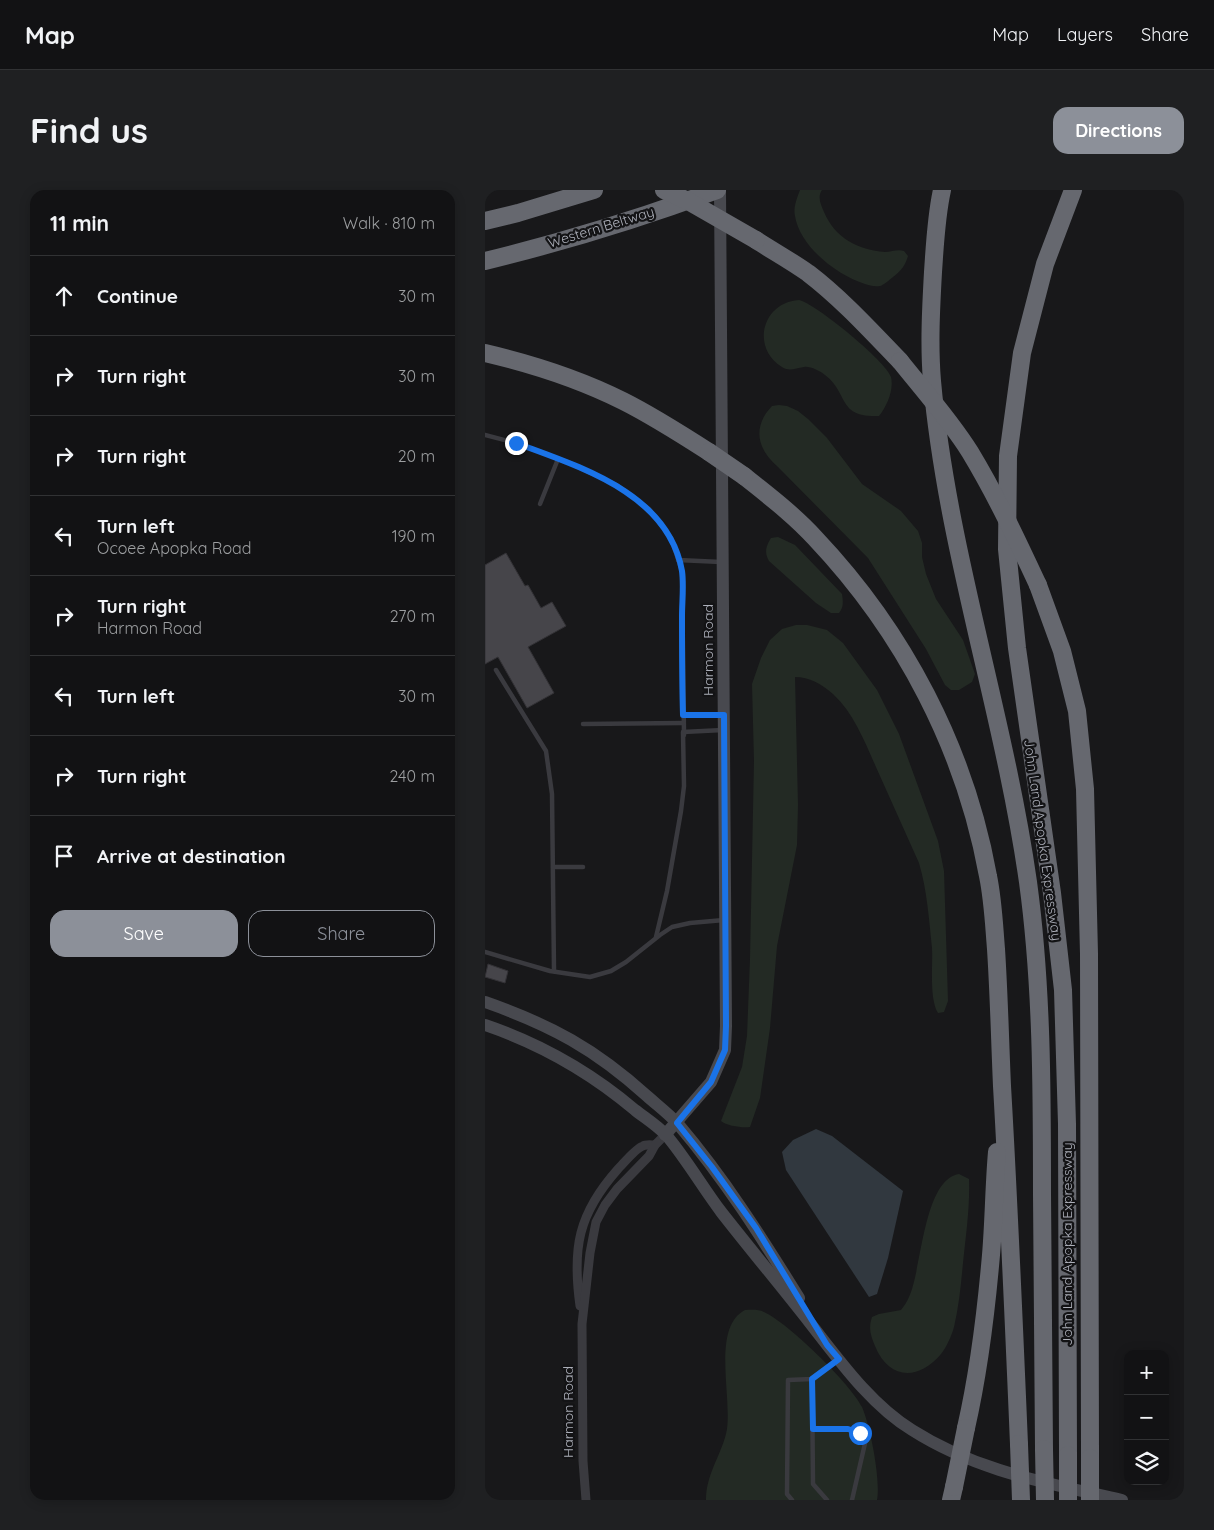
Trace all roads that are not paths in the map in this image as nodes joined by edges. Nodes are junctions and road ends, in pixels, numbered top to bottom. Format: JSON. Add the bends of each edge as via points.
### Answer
{"nodes":[{"id":1,"x":594,"y":190,"type":"edge"},
{"id":2,"x":664,"y":190,"type":"edge"},
{"id":3,"x":942,"y":190,"type":"edge"},
{"id":4,"x":1073,"y":190,"type":"edge"},
{"id":5,"x":714,"y":191,"type":"edge"},
{"id":6,"x":485,"y":221,"type":"edge"},
{"id":7,"x":485,"y":261,"type":"edge"},
{"id":8,"x":485,"y":353,"type":"edge"},
{"id":9,"x":485,"y":435,"type":"edge"},
{"id":10,"x":558,"y":458,"type":"junction"},
{"id":11,"x":540,"y":504,"type":"dead end"},
{"id":12,"x":678,"y":560,"type":"junction"},
{"id":13,"x":723,"y":563,"type":"junction"},
{"id":14,"x":496,"y":670,"type":"dead end"},
{"id":15,"x":683,"y":715,"type":"junction"},
{"id":16,"x":724,"y":715,"type":"junction"},
{"id":17,"x":683,"y":723,"type":"junction"},
{"id":18,"x":583,"y":724,"type":"dead end"},
{"id":19,"x":724,"y":730,"type":"junction"},
{"id":20,"x":683,"y":733,"type":"junction"},
{"id":21,"x":553,"y":867,"type":"junction"},
{"id":22,"x":583,"y":867,"type":"dead end"},
{"id":23,"x":725,"y":920,"type":"junction"},
{"id":24,"x":655,"y":939,"type":"junction"},
{"id":25,"x":485,"y":952,"type":"edge"},
{"id":26,"x":554,"y":971,"type":"junction"},
{"id":27,"x":485,"y":1002,"type":"edge"},
{"id":28,"x":485,"y":1026,"type":"edge"},
{"id":29,"x":1002,"y":1081,"type":"junction"},
{"id":30,"x":677,"y":1123,"type":"junction"},
{"id":31,"x":665,"y":1135,"type":"junction"},
{"id":32,"x":655,"y":1144,"type":"junction"},
{"id":33,"x":582,"y":1324,"type":"junction"},
{"id":34,"x":827,"y":1345,"type":"junction"},
{"id":35,"x":839,"y":1359,"type":"junction"},
{"id":36,"x":812,"y":1379,"type":"junction"},
{"id":37,"x":813,"y":1429,"type":"junction"},
{"id":38,"x":953,"y":1494,"type":"edge"},
{"id":39,"x":586,"y":1500,"type":"edge"},
{"id":40,"x":792,"y":1500,"type":"edge"},
{"id":41,"x":827,"y":1500,"type":"edge"},
{"id":42,"x":852,"y":1500,"type":"edge"},
{"id":43,"x":1021,"y":1500,"type":"edge"},
{"id":44,"x":1045,"y":1500,"type":"edge"},
{"id":45,"x":1068,"y":1500,"type":"edge"},
{"id":46,"x":1089,"y":1500,"type":"edge"},
{"id":47,"x":1122,"y":1500,"type":"edge"}],
"edges":[{"from":1,"to":6,"type":"highway"},
{"from":2,"to":46,"type":"highway","bridge":true,"via":[[688,200],[808,273],[853,312],[900,361],[956,431],[1000,505],[1038,585],[1061,651],[1077,711],[1085,789],[1089,954]]},
{"from":3,"to":44,"type":"highway","name":"John Land Apopka Expressway","bridge":true,"via":[[931,296],[932,377],[940,451],[1007,763],[1028,882],[1038,982],[1042,1076]]},
{"from":4,"to":45,"type":"highway","name":"John Land Apopka Expressway","bridge":true,"via":[[1045,264],[1022,353],[1007,456],[1007,540],[1017,648],[1063,990],[1067,1124]]},
{"from":5,"to":7,"type":"highway","name":"Western Beltway","via":[[570,238]]},
{"from":5,"to":13,"type":"main road","name":"Harmon Road"},
{"from":8,"to":29,"type":"highway","bridge":true,"via":[[587,385],[659,420],[780,504],[860,590],[907,659],[936,714],[972,807],[989,877]]},
{"from":9,"to":10,"type":"lane"},
{"from":10,"to":11,"type":"lane"},
{"from":10,"to":12,"type":"lane","via":[[618,486],[649,509],[671,538]]},
{"from":12,"to":13,"type":"lane"},
{"from":12,"to":15,"type":"lane","via":[[682,571]]},
{"from":13,"to":16,"type":"main road","name":"Harmon Road"},
{"from":14,"to":21,"type":"lane","via":[[546,751],[552,794]]},
{"from":15,"to":16,"type":"lane"},
{"from":15,"to":17,"type":"lane"},
{"from":16,"to":19,"type":"main road","name":"Harmon Road"},
{"from":17,"to":18,"type":"lane"},
{"from":17,"to":20,"type":"lane"},
{"from":19,"to":20,"type":"lane"},
{"from":19,"to":23,"type":"main road","name":"Harmon Road"},
{"from":20,"to":24,"type":"lane","via":[[681,811]]},
{"from":21,"to":22,"type":"lane"},
{"from":21,"to":26,"type":"lane"},
{"from":23,"to":24,"type":"lane","via":[[690,923],[672,928]]},
{"from":23,"to":30,"type":"main road","name":"Harmon Road","via":[[725,1050],[711,1082]]},
{"from":24,"to":26,"type":"lane","via":[[611,971],[590,977]]},
{"from":25,"to":26,"type":"lane"},
{"from":27,"to":30,"type":"main road","via":[[552,1028],[590,1050],[619,1071]]},
{"from":28,"to":31,"type":"main road","via":[[556,1054],[612,1091]]},
{"from":29,"to":38,"type":"highway","bridge":true,"via":[[985,1321]]},
{"from":29,"to":43,"type":"highway","bridge":true},
{"from":30,"to":31,"type":"main road","name":"Harmon Road"},
{"from":30,"to":34,"type":"main road","via":[[756,1228]]},
{"from":31,"to":32,"type":"street","name":"Harmon Road"},
{"from":31,"to":34,"type":"main road","via":[[721,1212]]},
{"from":32,"to":33,"type":"street","name":"Harmon Road","via":[[649,1156],[613,1194],[596,1222]]},
{"from":32,"to":33,"type":"street","name":"Harmon Road","via":[[642,1146],[597,1195],[579,1234],[577,1275]]},
{"from":33,"to":39,"type":"street","name":"Harmon Road"},
{"from":34,"to":35,"type":"main road"},
{"from":35,"to":36,"type":"lane"},
{"from":35,"to":47,"type":"main road","via":[[874,1399],[911,1430],[945,1448],[996,1470]]},
{"from":36,"to":37,"type":"lane"},
{"from":36,"to":40,"type":"lane","via":[[788,1380],[787,1494]]},
{"from":37,"to":41,"type":"lane","via":[[813,1484]]},
{"from":37,"to":42,"type":"lane","via":[[848,1429],[866,1439]]}]}
